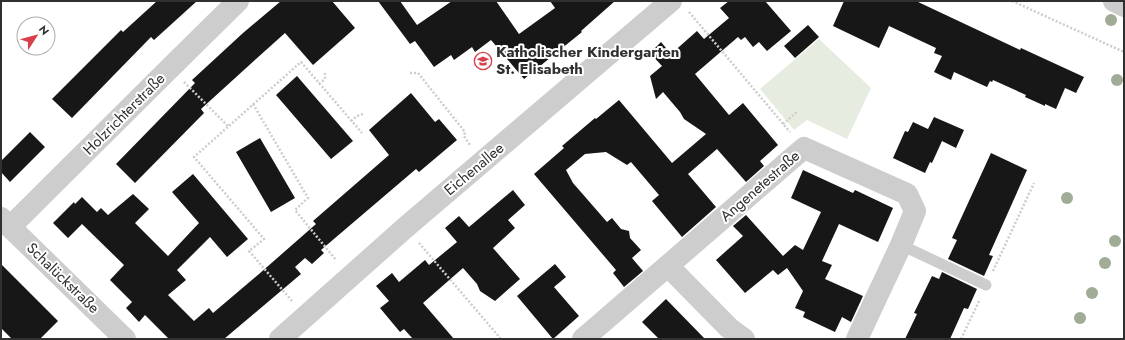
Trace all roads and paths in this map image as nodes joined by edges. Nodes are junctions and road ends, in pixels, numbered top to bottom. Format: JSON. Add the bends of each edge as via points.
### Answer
{"nodes":[{"id":1,"x":238,"y":1,"type":"edge"},
{"id":2,"x":1012,"y":1,"type":"edge"},
{"id":3,"x":1114,"y":1,"type":"edge"},
{"id":4,"x":671,"y":5,"type":"edge"},
{"id":5,"x":1124,"y":6,"type":"edge"},
{"id":6,"x":1124,"y":52,"type":"edge"},
{"id":7,"x":170,"y":68,"type":"junction"},
{"id":8,"x":325,"y":73,"type":"dead end"},
{"id":9,"x":410,"y":73,"type":"dead end"},
{"id":10,"x":319,"y":84,"type":"junction"},
{"id":11,"x":253,"y":104,"type":"junction"},
{"id":12,"x":798,"y":112,"type":"dead end"},
{"id":13,"x":363,"y":114,"type":"dead end"},
{"id":14,"x":351,"y":121,"type":"junction"},
{"id":15,"x":783,"y":124,"type":"junction"},
{"id":16,"x":228,"y":126,"type":"junction"},
{"id":17,"x":362,"y":133,"type":"dead end"},
{"id":18,"x":804,"y":148,"type":"junction"},
{"id":19,"x":483,"y":162,"type":"junction"},
{"id":20,"x":1034,"y":183,"type":"dead end"},
{"id":21,"x":6,"y":222,"type":"edge"},
{"id":22,"x":406,"y":227,"type":"junction"},
{"id":23,"x":901,"y":245,"type":"junction"},
{"id":24,"x":668,"y":266,"type":"junction"},
{"id":25,"x":349,"y":277,"type":"junction"},
{"id":26,"x":986,"y":285,"type":"junction"},
{"id":27,"x":305,"y":317,"type":"junction"},
{"id":28,"x":125,"y":339,"type":"edge"},
{"id":29,"x":280,"y":339,"type":"edge"},
{"id":30,"x":501,"y":339,"type":"edge"},
{"id":31,"x":583,"y":339,"type":"edge"},
{"id":32,"x":744,"y":339,"type":"edge"},
{"id":33,"x":858,"y":339,"type":"edge"},
{"id":34,"x":961,"y":339,"type":"edge"}],
"edges":[{"from":1,"to":7,"type":"street","name":"Holzrichterstraße"},
{"from":2,"to":6,"type":"path"},
{"from":3,"to":5,"type":"street"},
{"from":4,"to":15,"type":"path"},
{"from":4,"to":19,"type":"street","name":"Eichenallee"},
{"from":7,"to":16,"type":"path"},
{"from":7,"to":21,"type":"street","name":"Holzrichterstraße"},
{"from":8,"to":10,"type":"path","via":[[325,79]]},
{"from":9,"to":19,"type":"path","via":[[418,73],[464,132],[464,136]]},
{"from":10,"to":11,"type":"path","via":[[301,62]]},
{"from":10,"to":14,"type":"path"},
{"from":11,"to":16,"type":"path"},
{"from":11,"to":25,"type":"path","via":[[308,198],[295,210]]},
{"from":12,"to":15,"type":"path"},
{"from":13,"to":14,"type":"path"},
{"from":14,"to":17,"type":"path"},
{"from":15,"to":18,"type":"path"},
{"from":16,"to":27,"type":"path","via":[[194,157],[264,239],[249,252]]},
{"from":18,"to":23,"type":"street","name":"Angenetestraße","via":[[907,194],[915,211]]},
{"from":18,"to":24,"type":"street","name":"Angenetestraße"},
{"from":19,"to":22,"type":"street","name":"Eichenallee"},
{"from":20,"to":26,"type":"path"},
{"from":21,"to":28,"type":"street","name":"Schalückstraße"},
{"from":22,"to":25,"type":"street","name":"Eichenallee"},
{"from":22,"to":30,"type":"path"},
{"from":23,"to":26,"type":"lane"},
{"from":23,"to":33,"type":"street","name":"Angenetestraße"},
{"from":24,"to":31,"type":"street","name":"Angenetestraße"},
{"from":24,"to":32,"type":"street","via":[[729,328]]},
{"from":25,"to":27,"type":"street","name":"Eichenallee"},
{"from":26,"to":34,"type":"path"},
{"from":27,"to":29,"type":"street","name":"Eichenallee"}]}
